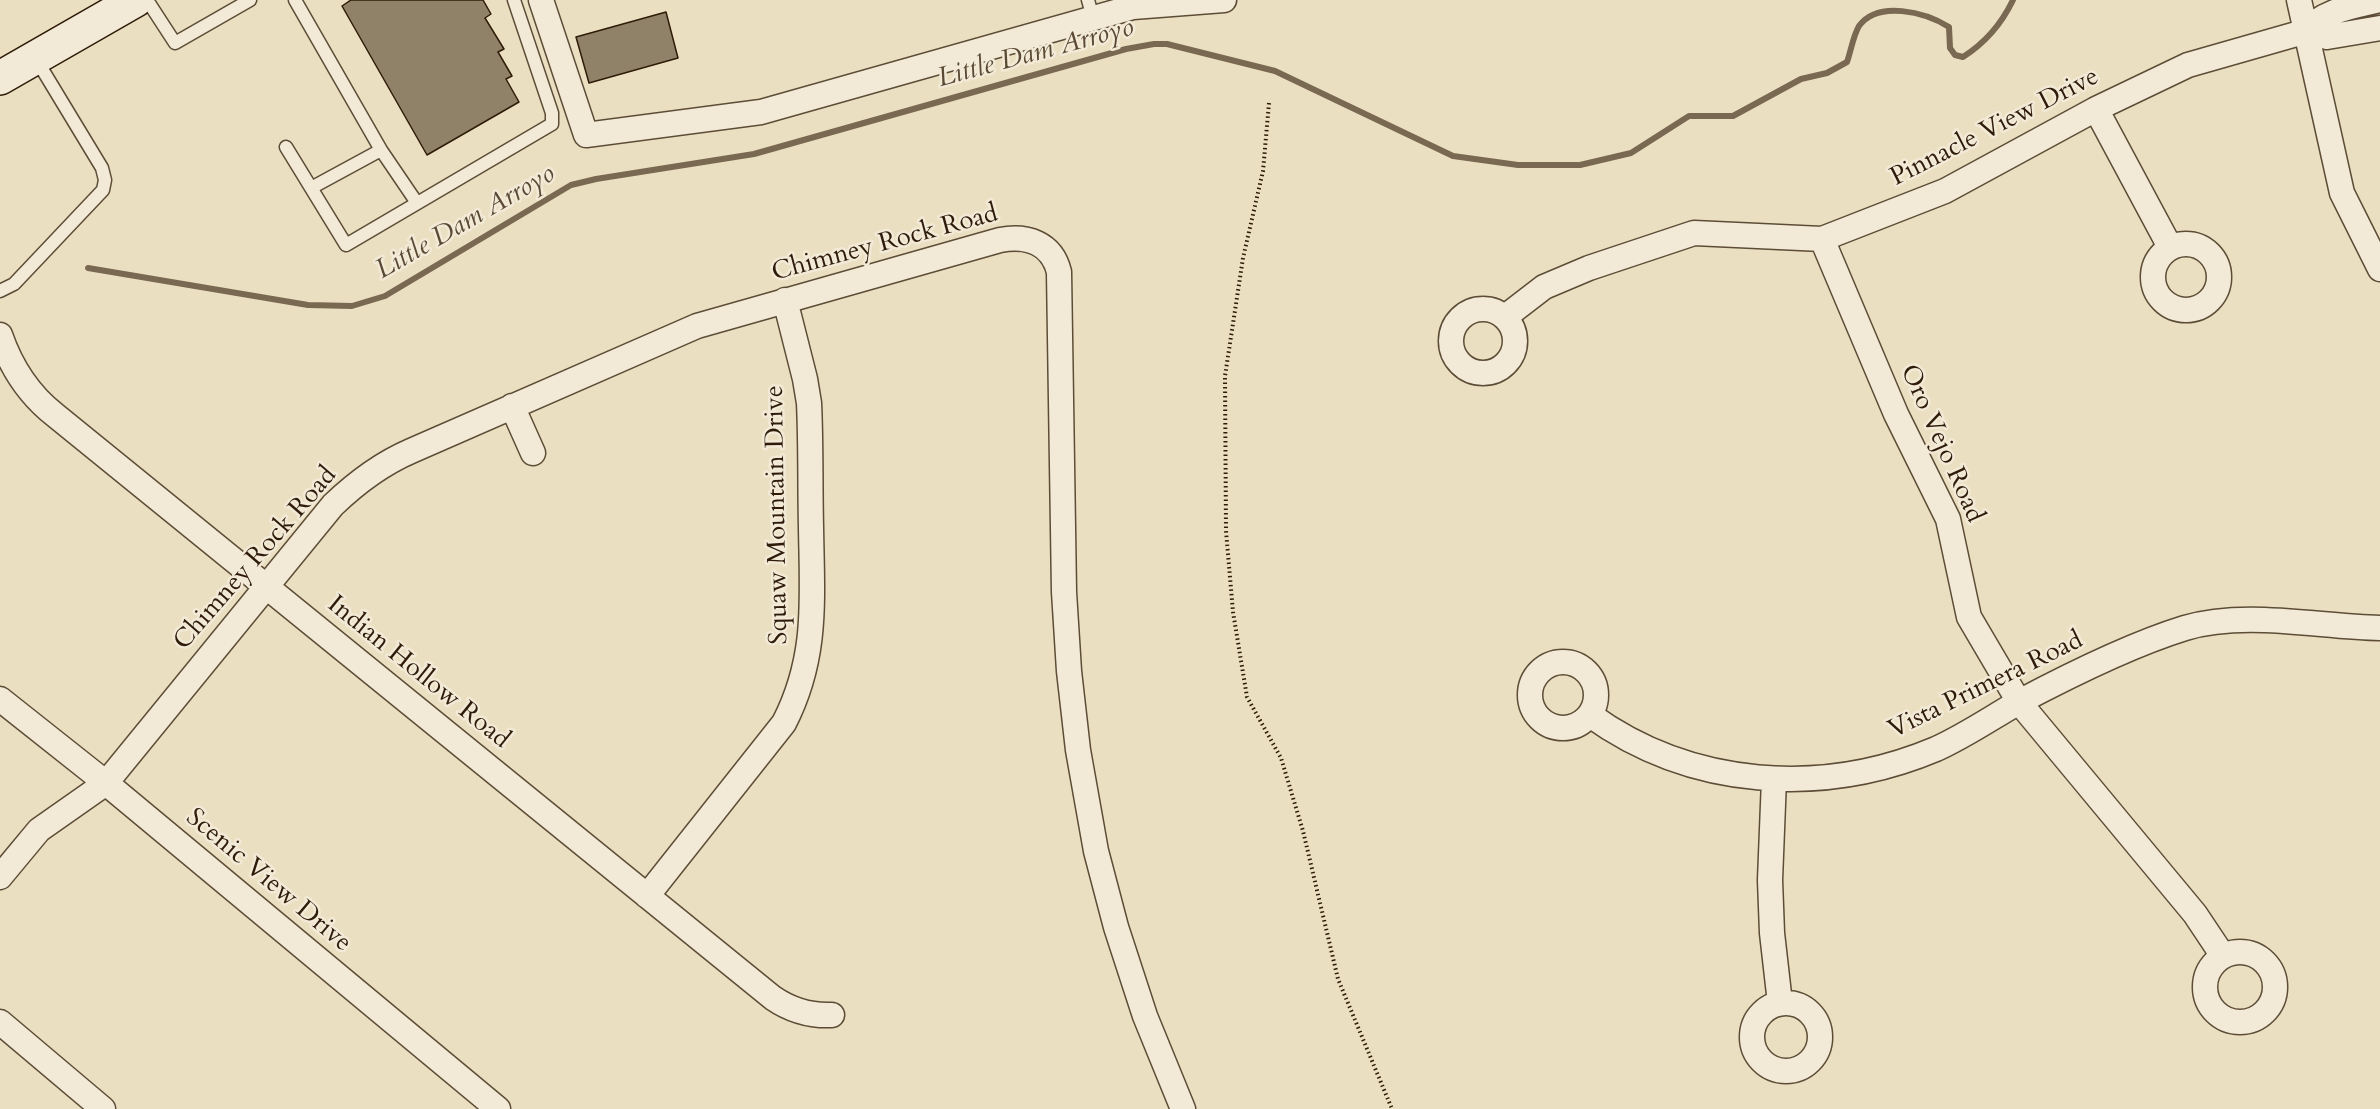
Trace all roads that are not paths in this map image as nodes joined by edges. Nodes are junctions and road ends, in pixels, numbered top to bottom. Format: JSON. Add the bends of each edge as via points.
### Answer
{"nodes":[{"id":1,"x":136,"y":0,"type":"edge"},
{"id":2,"x":147,"y":0,"type":"edge"},
{"id":3,"x":250,"y":0,"type":"edge"},
{"id":4,"x":295,"y":0,"type":"edge"},
{"id":5,"x":514,"y":0,"type":"edge"},
{"id":6,"x":541,"y":0,"type":"edge"},
{"id":7,"x":1224,"y":0,"type":"edge"},
{"id":8,"x":2300,"y":0,"type":"edge"},
{"id":9,"x":2380,"y":0,"type":"edge"},
{"id":10,"x":1090,"y":9,"type":"edge"},
{"id":11,"x":2380,"y":28,"type":"edge"},
{"id":12,"x":2307,"y":31,"type":"junction"},
{"id":13,"x":36,"y":58,"type":"junction"},
{"id":14,"x":0,"y":78,"type":"edge"},
{"id":15,"x":2096,"y":109,"type":"junction"},
{"id":16,"x":286,"y":147,"type":"dead end"},
{"id":17,"x":381,"y":150,"type":"junction"},
{"id":18,"x":311,"y":188,"type":"junction"},
{"id":19,"x":417,"y":203,"type":"junction"},
{"id":20,"x":1822,"y":239,"type":"junction"},
{"id":21,"x":2170,"y":247,"type":"dead end"},
{"id":22,"x":2380,"y":269,"type":"edge"},
{"id":23,"x":0,"y":291,"type":"edge"},
{"id":24,"x":785,"y":300,"type":"junction"},
{"id":25,"x":1506,"y":317,"type":"dead end"},
{"id":26,"x":0,"y":335,"type":"edge"},
{"id":27,"x":7,"y":370,"type":"edge"},
{"id":28,"x":512,"y":406,"type":"junction"},
{"id":29,"x":533,"y":453,"type":"dead end"},
{"id":30,"x":266,"y":587,"type":"junction"},
{"id":31,"x":2380,"y":628,"type":"edge"},
{"id":32,"x":0,"y":699,"type":"edge"},
{"id":33,"x":2019,"y":702,"type":"junction"},
{"id":34,"x":1590,"y":715,"type":"dead end"},
{"id":35,"x":1774,"y":779,"type":"junction"},
{"id":36,"x":106,"y":783,"type":"junction"},
{"id":37,"x":0,"y":877,"type":"edge"},
{"id":38,"x":647,"y":896,"type":"junction"},
{"id":39,"x":2223,"y":956,"type":"dead end"},
{"id":40,"x":1779,"y":1003,"type":"dead end"},
{"id":41,"x":832,"y":1015,"type":"dead end"},
{"id":42,"x":0,"y":1022,"type":"edge"},
{"id":43,"x":103,"y":1109,"type":"edge"},
{"id":44,"x":498,"y":1109,"type":"edge"},
{"id":45,"x":1183,"y":1109,"type":"edge"}],
"edges":[{"from":1,"to":13,"type":"main road"},
{"from":2,"to":3,"type":"lane","via":[[175,44]]},
{"from":4,"to":17,"type":"lane"},
{"from":5,"to":19,"type":"lane","via":[[552,113],[552,124]]},
{"from":6,"to":10,"type":"street","via":[[586,135],[761,112]]},
{"from":7,"to":10,"type":"street"},
{"from":8,"to":12,"type":"street"},
{"from":9,"to":12,"type":"street","name":"Pinnacle View Drive","via":[[2331,14]]},
{"from":11,"to":12,"type":"street","name":"Pinnacle View Drive","via":[[2327,37]]},
{"from":12,"to":15,"type":"street","name":"Pinnacle View Drive","via":[[2188,66]]},
{"from":12,"to":22,"type":"street","via":[[2342,193]]},
{"from":13,"to":14,"type":"main road"},
{"from":13,"to":23,"type":"lane","via":[[102,168],[105,180],[103,190],[14,284]]},
{"from":15,"to":20,"type":"street","name":"Pinnacle View Drive","via":[[1945,191]]},
{"from":15,"to":21,"type":"street"},
{"from":16,"to":18,"type":"lane"},
{"from":17,"to":18,"type":"lane"},
{"from":17,"to":19,"type":"lane"},
{"from":18,"to":19,"type":"lane","via":[[346,245]]},
{"from":20,"to":25,"type":"street","name":"Pinnacle View Drive","via":[[1694,233],[1544,287]]},
{"from":20,"to":33,"type":"street","name":"Oro Vejo Road","via":[[1896,414],[1948,519],[1969,617]]},
{"from":24,"to":28,"type":"street","name":"Chimney Rock Road","via":[[676,334]]},
{"from":24,"to":38,"type":"street","name":"Squaw Mountain Drive","via":[[809,404],[812,613],[807,665],[784,723]]},
{"from":24,"to":45,"type":"street","name":"Chimney Rock Road","via":[[1009,239],[1035,242],[1049,251],[1057,264],[1065,610],[1078,750],[1096,851],[1116,927],[1145,1016]]},
{"from":26,"to":27,"type":"street","name":"Indian Hollow Road"},
{"from":27,"to":30,"type":"street","name":"Indian Hollow Road","via":[[44,406]]},
{"from":28,"to":29,"type":"street"},
{"from":28,"to":30,"type":"street","name":"Chimney Rock Road","via":[[396,457],[363,478],[333,505]]},
{"from":30,"to":36,"type":"street","name":"Chimney Rock Road"},
{"from":30,"to":38,"type":"street","name":"Indian Hollow Road"},
{"from":31,"to":33,"type":"street","name":"Vista Primera Road","via":[[2250,621],[2186,628],[2104,660]]},
{"from":32,"to":36,"type":"street","name":"Scenic View Drive"},
{"from":33,"to":35,"type":"street","name":"Vista Primera Road","via":[[1954,740],[1898,762],[1837,776]]},
{"from":33,"to":39,"type":"street","name":"Oro Vejo Road","via":[[2195,914]]},
{"from":34,"to":35,"type":"street","name":"Vista Primera Road","via":[[1622,736],[1672,759],[1716,771]]},
{"from":35,"to":40,"type":"street","via":[[1770,880]]},
{"from":36,"to":37,"type":"street","name":"Chimney Rock Road","via":[[39,830]]},
{"from":36,"to":44,"type":"street","name":"Scenic View Drive"},
{"from":38,"to":41,"type":"street","name":"Indian Hollow Road","via":[[782,1005],[805,1014]]},
{"from":42,"to":43,"type":"street"}]}
